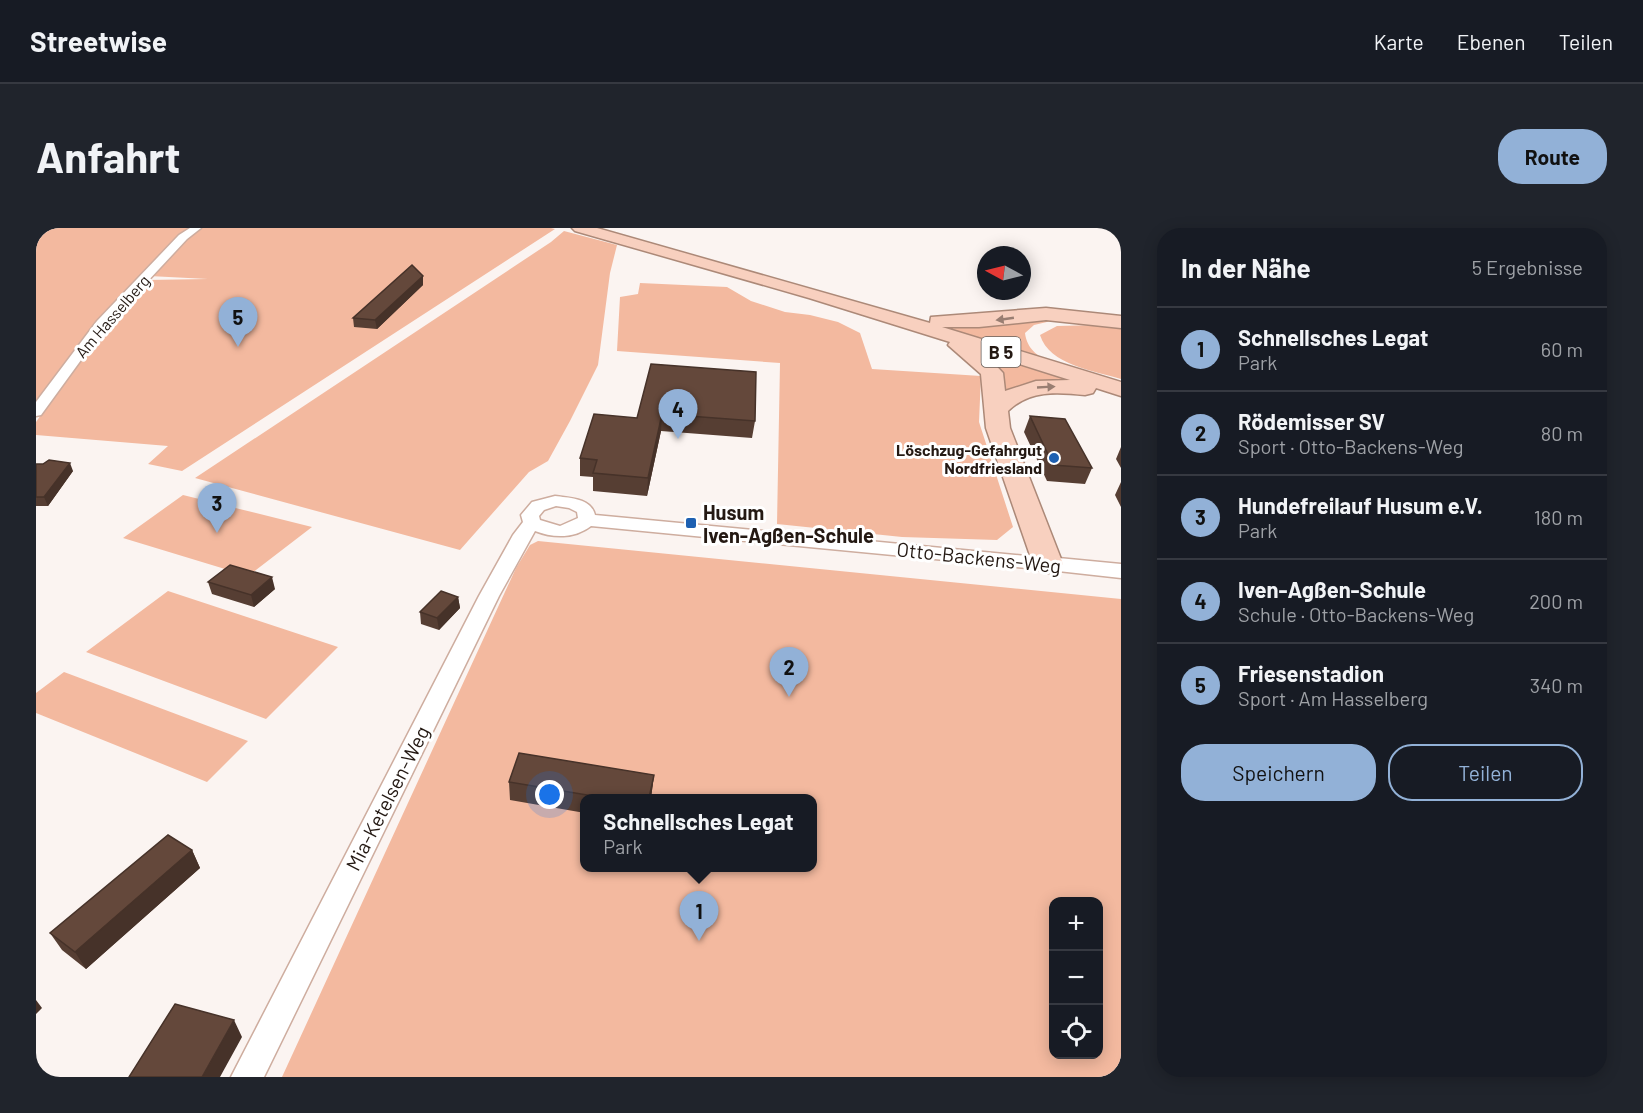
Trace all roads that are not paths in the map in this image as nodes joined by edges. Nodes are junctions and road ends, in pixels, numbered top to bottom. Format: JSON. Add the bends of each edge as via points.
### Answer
{"nodes":[{"id":1,"x":196,"y":228,"type":"edge"},
{"id":2,"x":584,"y":229,"type":"edge"},
{"id":3,"x":815,"y":294,"type":"junction"},
{"id":4,"x":899,"y":320,"type":"junction"},
{"id":5,"x":1113,"y":321,"type":"edge"},
{"id":6,"x":1115,"y":389,"type":"edge"},
{"id":7,"x":995,"y":410,"type":"junction"},
{"id":8,"x":36,"y":411,"type":"edge"},
{"id":9,"x":587,"y":520,"type":"junction"},
{"id":10,"x":532,"y":523,"type":"junction"},
{"id":11,"x":1048,"y":564,"type":"junction"},
{"id":12,"x":1121,"y":571,"type":"edge"},
{"id":13,"x":247,"y":1077,"type":"edge"}],
"edges":[{"from":1,"to":8,"type":"street","name":"Am Hasselberg","via":[[102,324]]},
{"from":2,"to":3,"type":"highway","number":"B 5"},
{"from":3,"to":4,"type":"highway","number":"B 5"},
{"from":5,"to":3,"type":"highway","one_way":true,"via":[[1047,314],[949,322]]},
{"from":4,"to":6,"type":"highway","number":"B 5"},
{"from":4,"to":7,"type":"highway","via":[[947,340],[982,361],[992,373]]},
{"from":5,"to":6,"type":"highway","via":[[1050,322],[1031,339],[1042,354]]},
{"from":7,"to":6,"type":"highway","one_way":true,"via":[[1005,399],[1024,389]]},
{"from":7,"to":11,"type":"highway","via":[[998,428]]},
{"from":9,"to":10,"type":"street","via":[[579,527],[560,532]]},
{"from":9,"to":10,"type":"street","name":"Mia-Ketelsen-Weg","via":[[585,510],[573,503],[555,501],[538,506],[530,515]]},
{"from":9,"to":11,"type":"street","name":"Otto-Backens-Weg"},
{"from":10,"to":13,"type":"street","name":"Mia-Ketelsen-Weg","via":[[489,596]]},
{"from":11,"to":12,"type":"street","name":"Otto-Backens-Weg"}]}
